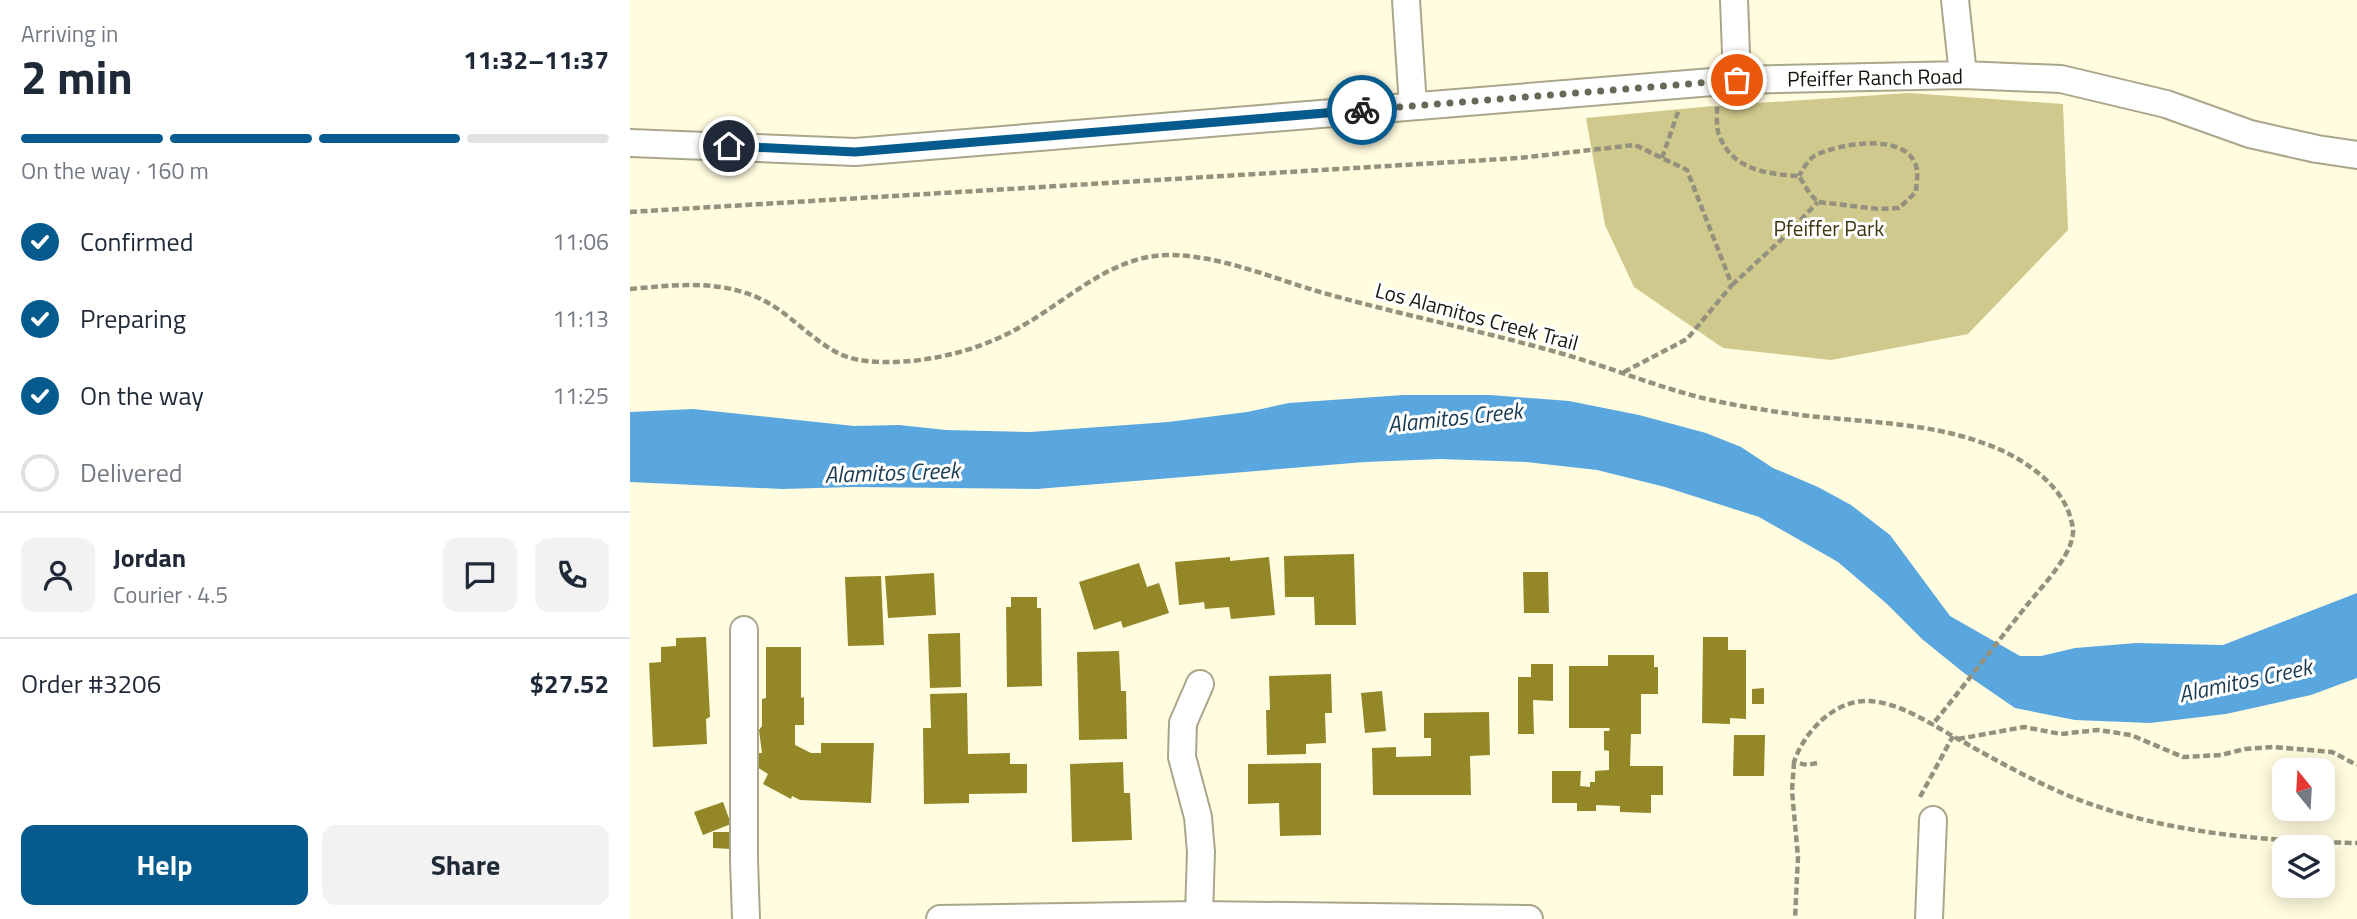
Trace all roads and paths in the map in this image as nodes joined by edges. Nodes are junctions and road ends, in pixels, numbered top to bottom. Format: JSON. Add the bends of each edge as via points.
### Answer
{"nodes":[{"id":1,"x":1406,"y":0,"type":"edge"},
{"id":2,"x":1734,"y":0,"type":"edge"},
{"id":3,"x":1955,"y":0,"type":"edge"},
{"id":4,"x":1963,"y":75,"type":"junction"},
{"id":5,"x":1727,"y":81,"type":"junction"},
{"id":6,"x":1688,"y":85,"type":"junction"},
{"id":7,"x":1413,"y":106,"type":"junction"},
{"id":8,"x":630,"y":143,"type":"edge"},
{"id":9,"x":2357,"y":155,"type":"edge"},
{"id":10,"x":1662,"y":158,"type":"junction"},
{"id":11,"x":1798,"y":176,"type":"junction"},
{"id":12,"x":1818,"y":202,"type":"junction"},
{"id":13,"x":630,"y":212,"type":"edge"},
{"id":14,"x":1732,"y":285,"type":"junction"},
{"id":15,"x":630,"y":289,"type":"edge"},
{"id":16,"x":1620,"y":373,"type":"junction"},
{"id":17,"x":744,"y":629,"type":"dead end"},
{"id":18,"x":1200,"y":684,"type":"dead end"},
{"id":19,"x":1932,"y":725,"type":"junction"},
{"id":20,"x":1955,"y":738,"type":"junction"},
{"id":21,"x":1794,"y":761,"type":"junction"},
{"id":22,"x":1817,"y":763,"type":"dead end"},
{"id":23,"x":2357,"y":765,"type":"edge"},
{"id":24,"x":1926,"y":810,"type":"joint"},
{"id":25,"x":2357,"y":843,"type":"edge"},
{"id":26,"x":1199,"y":915,"type":"junction"},
{"id":27,"x":1334,"y":917,"type":"edge"},
{"id":28,"x":1070,"y":918,"type":"edge"},
{"id":29,"x":746,"y":919,"type":"edge"},
{"id":30,"x":940,"y":919,"type":"edge"},
{"id":31,"x":1529,"y":919,"type":"edge"},
{"id":32,"x":1795,"y":919,"type":"edge"},
{"id":33,"x":1929,"y":919,"type":"edge"}],
"edges":[{"from":1,"to":7,"type":"street"},
{"from":2,"to":5,"type":"street"},
{"from":3,"to":4,"type":"street"},
{"from":4,"to":5,"type":"street","name":"Pfeiffer Ranch Road"},
{"from":4,"to":9,"type":"street","name":"Pfeiffer Ranch Road","via":[[2061,79],[2166,104],[2250,134]]},
{"from":5,"to":6,"type":"street","name":"Pfeiffer Ranch Road"},
{"from":5,"to":11,"type":"path","via":[[1718,134],[1729,153],[1752,170]]},
{"from":6,"to":7,"type":"street","name":"Pfeiffer Ranch Road"},
{"from":6,"to":10,"type":"path"},
{"from":7,"to":8,"type":"street","name":"Pfeiffer Ranch Road","via":[[855,152]]},
{"from":10,"to":13,"type":"path","via":[[1635,145],[1519,158]]},
{"from":10,"to":14,"type":"path","via":[[1687,170]]},
{"from":11,"to":12,"type":"path"},
{"from":11,"to":12,"type":"path","via":[[1813,156],[1861,143],[1890,144],[1908,154],[1917,169],[1916,192],[1899,208]]},
{"from":12,"to":14,"type":"path"},
{"from":14,"to":16,"type":"path","via":[[1687,339]]},
{"from":15,"to":16,"type":"path","name":"Los Alamitos Creek Trail","via":[[682,284],[742,292],[767,302],[838,353],[894,362],[976,347],[1010,333],[1114,269],[1142,258],[1170,255],[1248,269],[1558,352]]},
{"from":16,"to":19,"type":"path","name":"Los Alamitos Creek Trail","via":[[1724,402],[1807,416],[1920,426],[2002,451],[2049,483],[2064,504],[2073,539]]},
{"from":17,"to":29,"type":"street"},
{"from":18,"to":26,"type":"street","via":[[1182,723],[1182,757],[1199,829]]},
{"from":19,"to":20,"type":"path"},
{"from":19,"to":21,"type":"path","via":[[1879,702],[1851,704],[1808,733]]},
{"from":20,"to":23,"type":"path","via":[[2024,727],[2061,734],[2098,730],[2131,735],[2183,757],[2274,747],[2332,752]]},
{"from":20,"to":24,"type":"path"},
{"from":20,"to":25,"type":"path","via":[[2030,778],[2125,816],[2225,836]]},
{"from":21,"to":22,"type":"path"},
{"from":21,"to":32,"type":"path"},
{"from":24,"to":33,"type":"street"},
{"from":26,"to":27,"type":"street"},
{"from":26,"to":28,"type":"street"},
{"from":27,"to":31,"type":"street"},
{"from":28,"to":30,"type":"street"}]}
